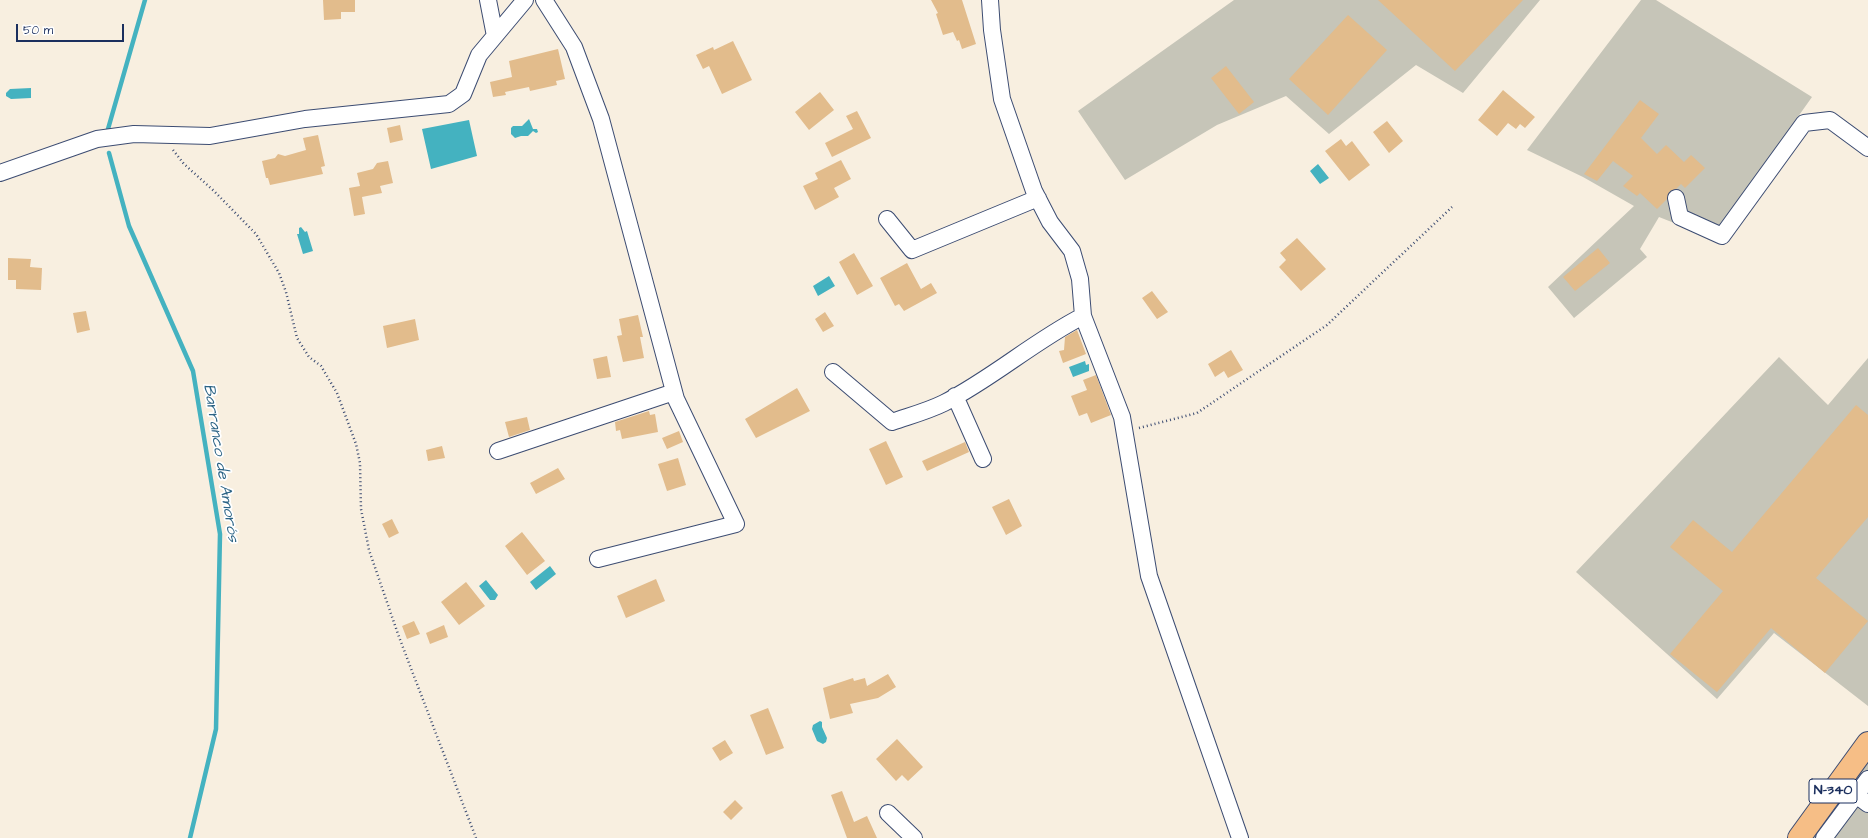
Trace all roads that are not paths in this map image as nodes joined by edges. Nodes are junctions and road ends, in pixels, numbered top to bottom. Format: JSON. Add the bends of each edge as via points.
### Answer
{"nodes":[{"id":1,"x":488,"y":0,"type":"edge"},
{"id":2,"x":525,"y":0,"type":"edge"},
{"id":3,"x":544,"y":0,"type":"edge"},
{"id":4,"x":990,"y":0,"type":"edge"},
{"id":5,"x":495,"y":36,"type":"junction"},
{"id":6,"x":1868,"y":148,"type":"edge"},
{"id":7,"x":0,"y":173,"type":"edge"},
{"id":8,"x":1038,"y":198,"type":"junction"},
{"id":9,"x":1676,"y":198,"type":"dead end"},
{"id":10,"x":887,"y":219,"type":"dead end"},
{"id":11,"x":1083,"y":316,"type":"junction"},
{"id":12,"x":833,"y":372,"type":"dead end"},
{"id":13,"x":674,"y":392,"type":"junction"},
{"id":14,"x":955,"y":396,"type":"junction"},
{"id":15,"x":498,"y":451,"type":"dead end"},
{"id":16,"x":983,"y":459,"type":"dead end"},
{"id":17,"x":598,"y":560,"type":"dead end"},
{"id":18,"x":1868,"y":743,"type":"edge"},
{"id":19,"x":1868,"y":779,"type":"edge"},
{"id":20,"x":1862,"y":800,"type":"edge"},
{"id":21,"x":888,"y":813,"type":"dead end"},
{"id":22,"x":914,"y":838,"type":"edge"},
{"id":23,"x":1240,"y":838,"type":"edge"},
{"id":24,"x":1799,"y":838,"type":"edge"},
{"id":25,"x":1824,"y":838,"type":"edge"}],
"edges":[{"from":1,"to":5,"type":"street"},
{"from":2,"to":5,"type":"street"},
{"from":3,"to":13,"type":"street","via":[[574,46],[602,119]]},
{"from":4,"to":8,"type":"street","via":[[1002,99]]},
{"from":5,"to":7,"type":"street","via":[[479,55],[462,94],[449,104],[305,119],[210,136],[134,134],[98,139]]},
{"from":6,"to":9,"type":"street","via":[[1830,120],[1804,123],[1722,236],[1680,217]]},
{"from":8,"to":10,"type":"street","via":[[912,250]]},
{"from":8,"to":11,"type":"street","via":[[1050,222],[1072,251],[1080,279]]},
{"from":11,"to":14,"type":"street","via":[[1061,327],[996,372]]},
{"from":11,"to":23,"type":"street","via":[[1122,417],[1149,576]]},
{"from":12,"to":14,"type":"street","via":[[892,422]]},
{"from":13,"to":15,"type":"street"},
{"from":13,"to":17,"type":"street","via":[[736,524]]},
{"from":14,"to":16,"type":"street"},
{"from":18,"to":24,"type":"highway","number":"N-340"},
{"from":19,"to":20,"type":"street"},
{"from":20,"to":25,"type":"street"},
{"from":21,"to":22,"type":"street"}]}
